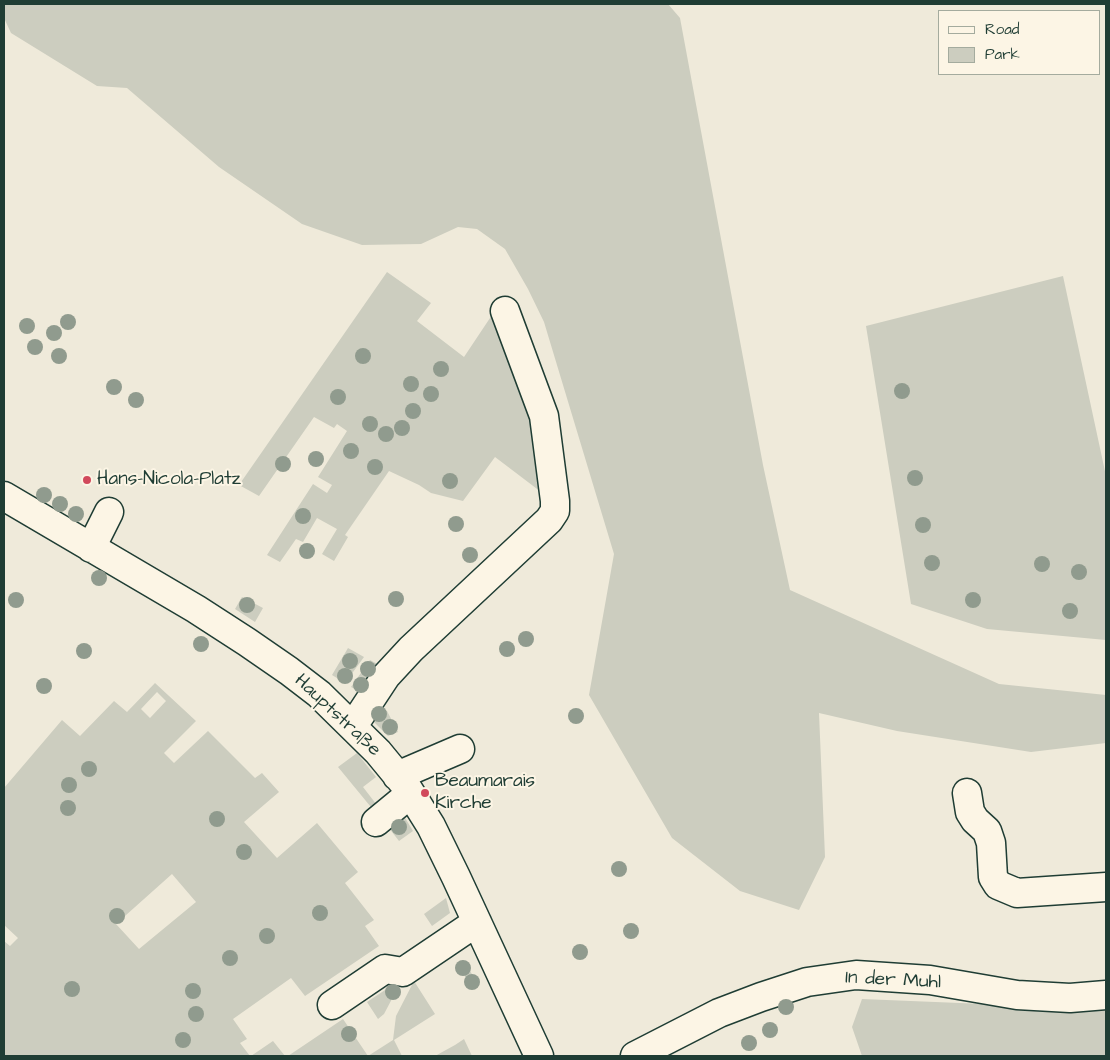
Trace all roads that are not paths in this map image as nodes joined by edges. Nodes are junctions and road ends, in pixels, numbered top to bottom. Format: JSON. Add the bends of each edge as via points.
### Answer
{"nodes":[{"id":1,"x":505,"y":311,"type":"dead end"},
{"id":2,"x":4,"y":496,"type":"edge"},
{"id":3,"x":109,"y":512,"type":"dead end"},
{"id":4,"x":91,"y":548,"type":"junction"},
{"id":5,"x":353,"y":726,"type":"junction"},
{"id":6,"x":460,"y":749,"type":"dead end"},
{"id":7,"x":404,"y":785,"type":"junction"},
{"id":8,"x":967,"y":793,"type":"dead end"},
{"id":9,"x":376,"y":822,"type":"dead end"},
{"id":10,"x":1106,"y":886,"type":"edge"},
{"id":11,"x":477,"y":922,"type":"junction"},
{"id":12,"x":1106,"y":995,"type":"edge"},
{"id":13,"x":332,"y":1005,"type":"dead end"},
{"id":14,"x":539,"y":1056,"type":"edge"},
{"id":15,"x":635,"y":1056,"type":"edge"}],
"edges":[{"from":1,"to":5,"type":"street","via":[[544,416],[555,511],[550,520],[411,649],[386,676]]},
{"from":2,"to":4,"type":"street","name":"Hauptstraße"},
{"from":3,"to":4,"type":"street"},
{"from":4,"to":5,"type":"street","name":"Hauptstraße","via":[[247,642],[311,688]]},
{"from":5,"to":7,"type":"street","name":"Hauptstraße"},
{"from":6,"to":7,"type":"street"},
{"from":7,"to":9,"type":"street"},
{"from":7,"to":11,"type":"street","name":"Hauptstraße","via":[[431,826]]},
{"from":8,"to":10,"type":"street","via":[[970,812],[987,831],[992,843],[993,877],[998,884],[1017,893]]},
{"from":11,"to":13,"type":"street","via":[[403,972],[386,969]]},
{"from":11,"to":14,"type":"street","name":"Hauptstraße"},
{"from":12,"to":15,"type":"street","name":"In der Muhl","via":[[1070,998],[1017,995],[930,980],[856,975],[807,982],[761,997]]}]}
